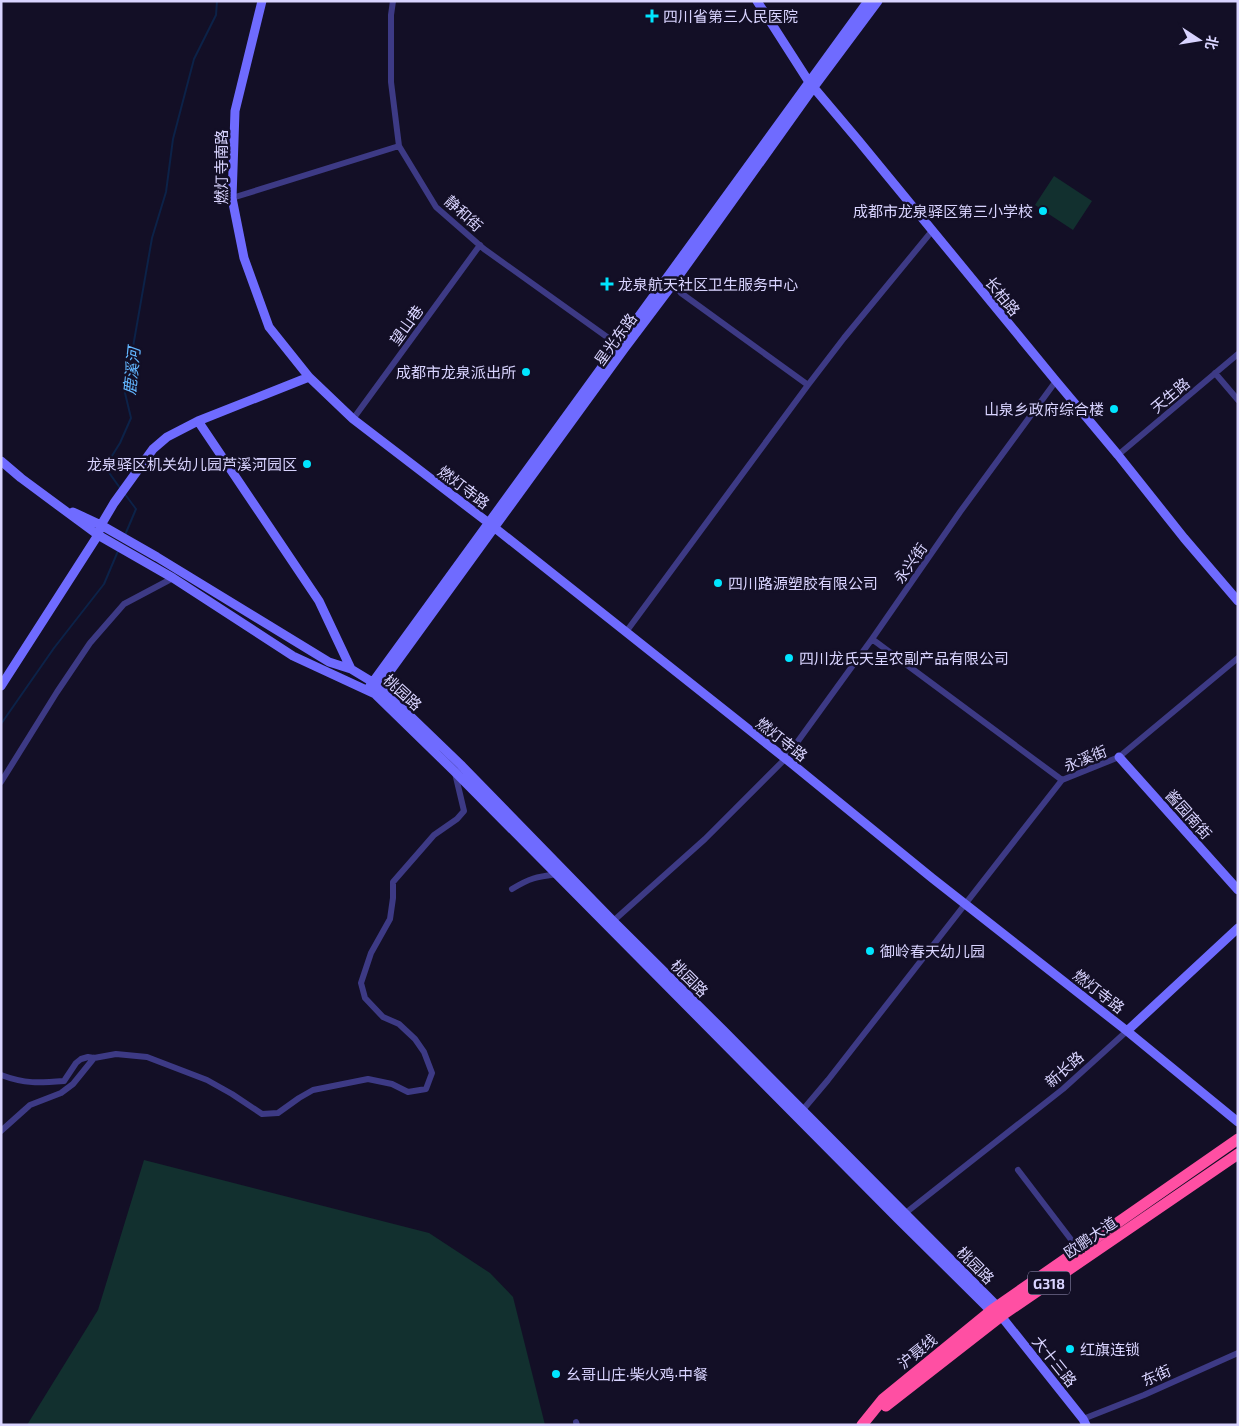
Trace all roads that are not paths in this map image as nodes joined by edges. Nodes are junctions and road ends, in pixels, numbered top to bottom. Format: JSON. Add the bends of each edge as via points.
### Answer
{"nodes":[{"id":1,"x":262,"y":1,"type":"edge"},
{"id":2,"x":393,"y":1,"type":"edge"},
{"id":3,"x":757,"y":1,"type":"edge"},
{"id":4,"x":868,"y":1,"type":"edge"},
{"id":5,"x":878,"y":1,"type":"edge"},
{"id":6,"x":811,"y":85,"type":"junction"},
{"id":7,"x":399,"y":146,"type":"junction"},
{"id":8,"x":232,"y":198,"type":"junction"},
{"id":9,"x":932,"y":231,"type":"junction"},
{"id":10,"x":480,"y":245,"type":"junction"},
{"id":11,"x":673,"y":284,"type":"junction"},
{"id":12,"x":621,"y":347,"type":"junction"},
{"id":13,"x":1238,"y":354,"type":"edge"},
{"id":14,"x":1215,"y":373,"type":"junction"},
{"id":15,"x":309,"y":377,"type":"junction"},
{"id":16,"x":1056,"y":381,"type":"junction"},
{"id":17,"x":808,"y":385,"type":"junction"},
{"id":18,"x":1238,"y":400,"type":"edge"},
{"id":19,"x":353,"y":419,"type":"junction"},
{"id":20,"x":198,"y":421,"type":"junction"},
{"id":21,"x":1118,"y":455,"type":"junction"},
{"id":22,"x":1,"y":461,"type":"edge"},
{"id":23,"x":54,"y":503,"type":"junction"},
{"id":24,"x":102,"y":525,"type":"junction"},
{"id":25,"x":492,"y":526,"type":"junction"},
{"id":26,"x":98,"y":535,"type":"junction"},
{"id":27,"x":172,"y":578,"type":"junction"},
{"id":28,"x":1238,"y":601,"type":"edge"},
{"id":29,"x":626,"y":632,"type":"junction"},
{"id":30,"x":872,"y":639,"type":"junction"},
{"id":31,"x":1238,"y":658,"type":"edge"},
{"id":32,"x":351,"y":669,"type":"junction"},
{"id":33,"x":1,"y":686,"type":"edge"},
{"id":34,"x":373,"y":688,"type":"junction"},
{"id":35,"x":1119,"y":757,"type":"junction"},
{"id":36,"x":785,"y":758,"type":"junction"},
{"id":37,"x":455,"y":772,"type":"junction"},
{"id":38,"x":1062,"y":780,"type":"junction"},
{"id":39,"x":1,"y":782,"type":"edge"},
{"id":40,"x":557,"y":874,"type":"junction"},
{"id":41,"x":512,"y":889,"type":"dead end"},
{"id":42,"x":1238,"y":890,"type":"edge"},
{"id":43,"x":965,"y":903,"type":"junction"},
{"id":44,"x":610,"y":924,"type":"junction"},
{"id":45,"x":1238,"y":928,"type":"edge"},
{"id":46,"x":1127,"y":1031,"type":"junction"},
{"id":47,"x":94,"y":1058,"type":"junction"},
{"id":48,"x":1,"y":1075,"type":"edge"},
{"id":49,"x":800,"y":1113,"type":"junction"},
{"id":50,"x":1238,"y":1122,"type":"edge"},
{"id":51,"x":1,"y":1131,"type":"edge"},
{"id":52,"x":1236,"y":1147,"type":"edge"},
{"id":53,"x":1018,"y":1170,"type":"dead end"},
{"id":54,"x":902,"y":1216,"type":"junction"},
{"id":55,"x":1079,"y":1250,"type":"junction"},
{"id":56,"x":998,"y":1313,"type":"junction"},
{"id":57,"x":1238,"y":1353,"type":"edge"},
{"id":58,"x":1085,"y":1422,"type":"edge"},
{"id":59,"x":862,"y":1425,"type":"edge"},
{"id":60,"x":871,"y":1425,"type":"edge"}],
"edges":[{"from":1,"to":8,"type":"street","name":"燃灯寺南路","via":[[235,111]]},
{"from":2,"to":7,"type":"street","name":"静和街","via":[[391,82]]},
{"from":3,"to":6,"type":"street","name":"长柏路"},
{"from":4,"to":6,"type":"street","name":"星光东路"},
{"from":5,"to":6,"type":"street","name":"星光东路"},
{"from":6,"to":9,"type":"street","name":"长柏路"},
{"from":6,"to":11,"type":"street","name":"星光东路"},
{"from":6,"to":12,"type":"street","name":"星光东路"},
{"from":7,"to":8,"type":"street"},
{"from":7,"to":10,"type":"street","name":"静和街","via":[[436,207]]},
{"from":8,"to":15,"type":"street","name":"燃灯寺南路","via":[[244,258],[269,326]]},
{"from":9,"to":16,"type":"street","name":"长柏路"},
{"from":9,"to":17,"type":"street"},
{"from":10,"to":12,"type":"street","name":"静和街"},
{"from":10,"to":19,"type":"street","name":"望山巷"},
{"from":11,"to":12,"type":"street","name":"星光东路"},
{"from":11,"to":17,"type":"street"},
{"from":12,"to":25,"type":"street","name":"星光东路"},
{"from":13,"to":14,"type":"street","name":"天生路"},
{"from":14,"to":18,"type":"street"},
{"from":14,"to":21,"type":"street","name":"天生路"},
{"from":15,"to":19,"type":"street","name":"燃灯寺路"},
{"from":15,"to":20,"type":"street"},
{"from":16,"to":21,"type":"street","name":"长柏路"},
{"from":16,"to":30,"type":"street","name":"永兴街"},
{"from":17,"to":29,"type":"street"},
{"from":19,"to":25,"type":"street","name":"燃灯寺路"},
{"from":20,"to":24,"type":"street","via":[[167,436],[152,449]]},
{"from":20,"to":32,"type":"street","via":[[319,601]]},
{"from":21,"to":28,"type":"street","name":"长柏路"},
{"from":22,"to":23,"type":"street"},
{"from":23,"to":24,"type":"street","name":"桃园路"},
{"from":23,"to":26,"type":"street"},
{"from":24,"to":26,"type":"street"},
{"from":24,"to":32,"type":"street","name":"桃园路","via":[[329,662]]},
{"from":25,"to":29,"type":"street","name":"燃灯寺路"},
{"from":25,"to":34,"type":"street","name":"星光东路"},
{"from":26,"to":27,"type":"street"},
{"from":26,"to":33,"type":"street"},
{"from":27,"to":34,"type":"street","via":[[293,656]]},
{"from":27,"to":39,"type":"street","via":[[124,604],[90,643]]},
{"from":29,"to":36,"type":"street","name":"燃灯寺路"},
{"from":30,"to":36,"type":"street","name":"永兴街"},
{"from":30,"to":38,"type":"street"},
{"from":31,"to":35,"type":"street","name":"永溪街"},
{"from":32,"to":34,"type":"street","name":"桃园路"},
{"from":34,"to":37,"type":"street"},
{"from":34,"to":44,"type":"street","name":"桃园路","via":[[461,765]]},
{"from":35,"to":38,"type":"street","name":"永溪街"},
{"from":35,"to":42,"type":"street","name":"酱园南街"},
{"from":36,"to":43,"type":"street","name":"燃灯寺路"},
{"from":36,"to":44,"type":"street","name":"永兴街","via":[[705,839]]},
{"from":37,"to":40,"type":"street"},
{"from":37,"to":47,"type":"street","via":[[464,811],[434,834],[393,882],[390,919],[371,953],[361,983],[365,998],[383,1017],[399,1024],[410,1034],[424,1052],[432,1073],[426,1089],[408,1092],[392,1084],[368,1079],[313,1090],[278,1113],[262,1114],[207,1080],[148,1057],[116,1054]]},
{"from":38,"to":43,"type":"street","name":"永溪街"},
{"from":40,"to":41,"type":"street","via":[[534,877]]},
{"from":40,"to":44,"type":"street"},
{"from":43,"to":46,"type":"street","name":"燃灯寺路"},
{"from":43,"to":49,"type":"street","name":"永溪街"},
{"from":44,"to":49,"type":"street","name":"桃园路"},
{"from":45,"to":46,"type":"street","name":"新长路"},
{"from":46,"to":50,"type":"street","name":"燃灯寺路"},
{"from":46,"to":54,"type":"street","name":"新长路","via":[[1063,1089]]},
{"from":47,"to":48,"type":"street","via":[[81,1059],[64,1081],[41,1084]]},
{"from":47,"to":51,"type":"street","via":[[73,1084],[30,1105]]},
{"from":49,"to":54,"type":"street","name":"桃园路"},
{"from":52,"to":55,"type":"highway","name":"欧鹏大道","number":"G318"},
{"from":52,"to":56,"type":"highway","name":"欧鹏大道","number":"G318"},
{"from":53,"to":55,"type":"street"},
{"from":54,"to":56,"type":"street","name":"桃园路"},
{"from":55,"to":56,"type":"highway","name":"欧鹏大道","number":"G318"},
{"from":56,"to":58,"type":"street","name":"大十三路"},
{"from":56,"to":59,"type":"highway","name":"沪聂线","number":"G318","via":[[892,1391]]},
{"from":56,"to":60,"type":"highway","name":"欧鹏大道","number":"G318","via":[[882,1409]]},
{"from":57,"to":58,"type":"street","name":"东街"}]}
